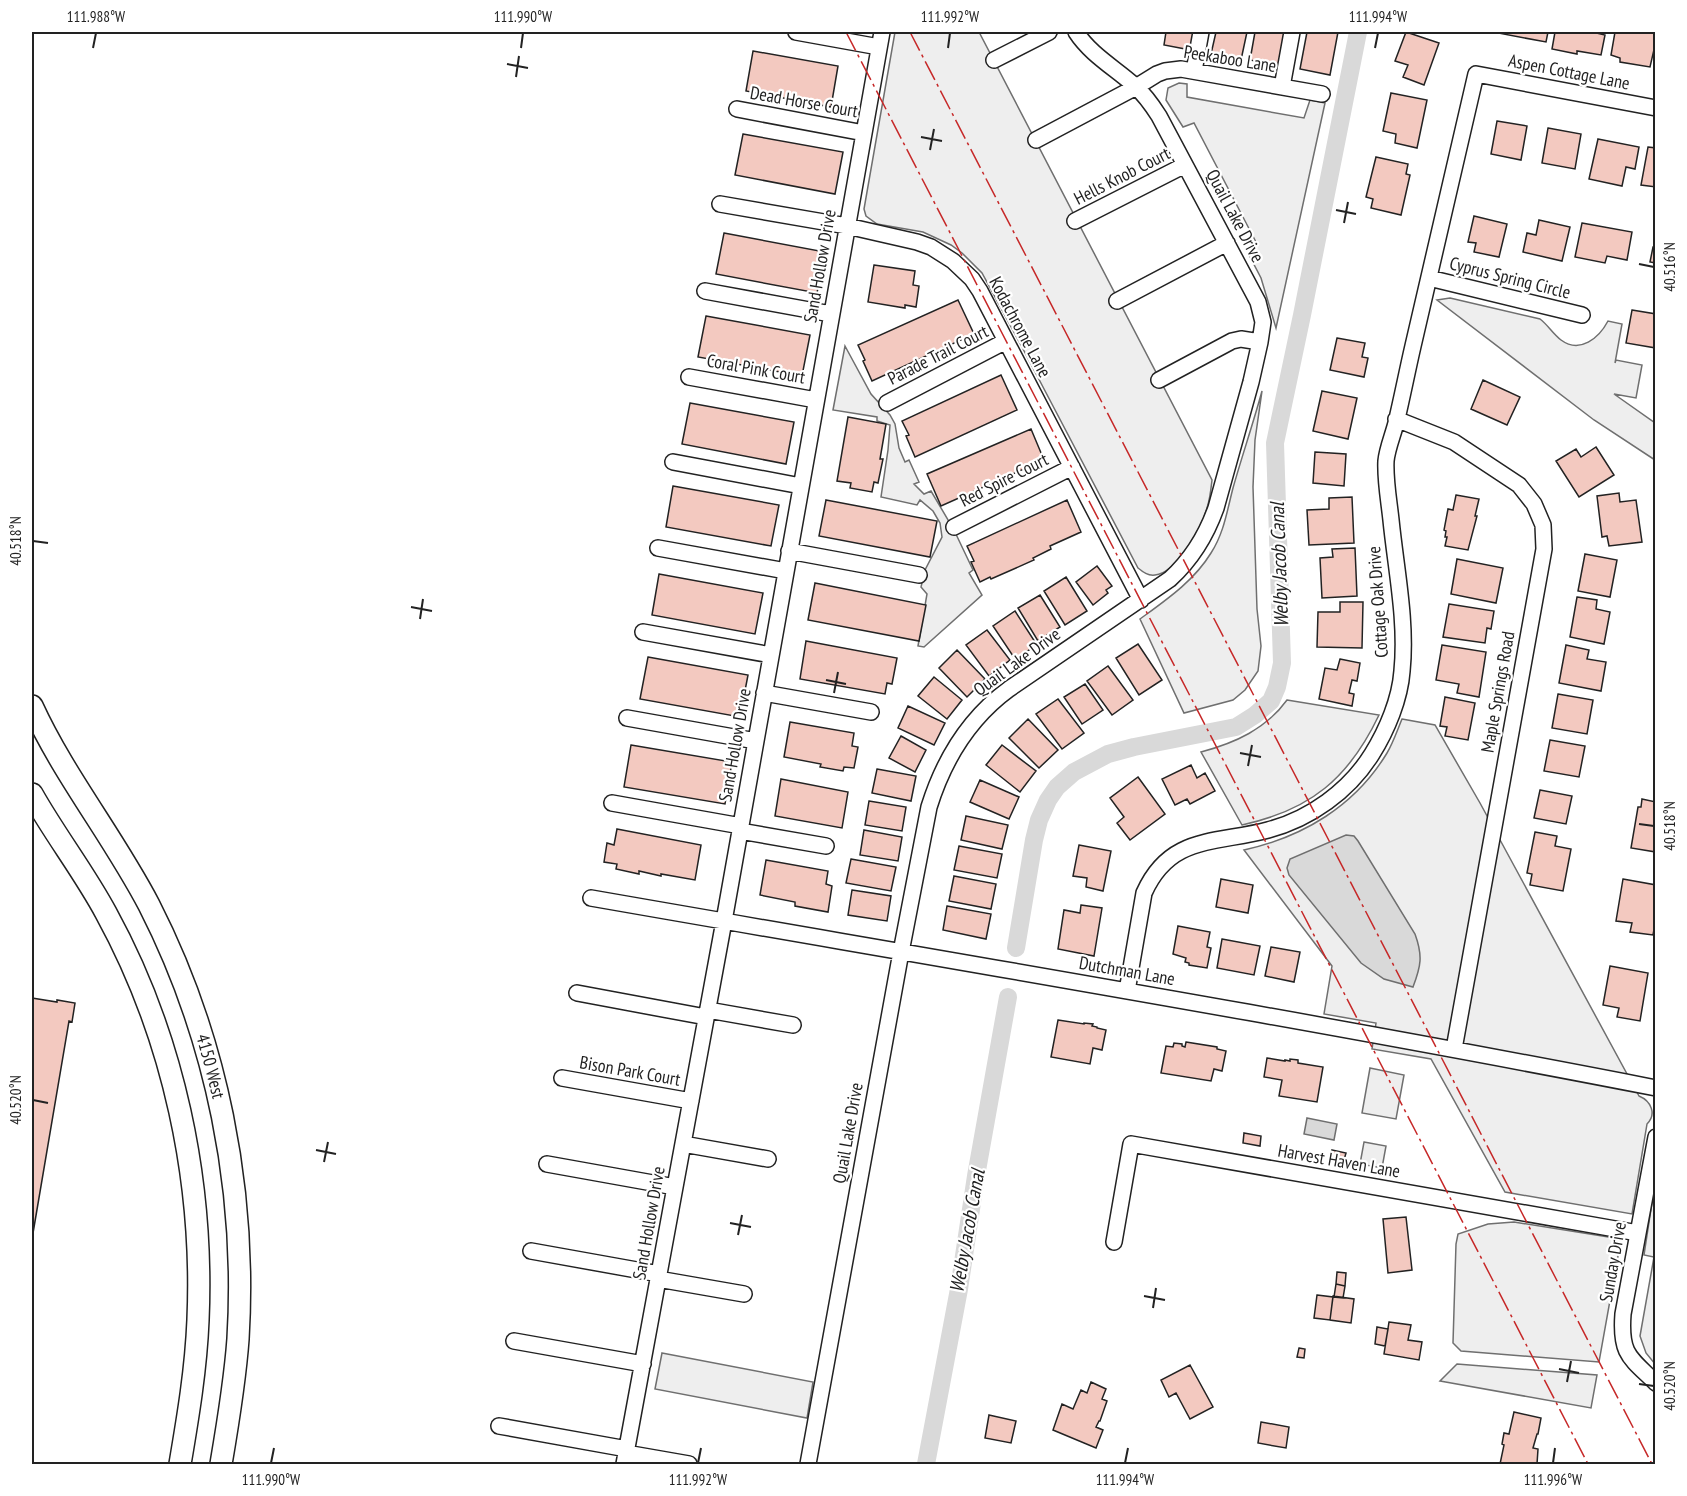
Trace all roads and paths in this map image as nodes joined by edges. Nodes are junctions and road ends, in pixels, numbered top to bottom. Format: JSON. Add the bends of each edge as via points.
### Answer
{"nodes":[{"id":1,"x":796,"y":32,"type":"edge"},
{"id":2,"x":1049,"y":32,"type":"edge"},
{"id":3,"x":1201,"y":32,"type":"edge"},
{"id":4,"x":1292,"y":32,"type":"edge"},
{"id":5,"x":1079,"y":33,"type":"edge"},
{"id":6,"x":880,"y":39,"type":"edge"},
{"id":7,"x":994,"y":60,"type":"dead end"},
{"id":8,"x":1194,"y":71,"type":"junction"},
{"id":9,"x":1476,"y":74,"type":"joint"},
{"id":10,"x":1136,"y":87,"type":"junction"},
{"id":11,"x":1282,"y":87,"type":"junction"},
{"id":12,"x":1322,"y":94,"type":"dead end"},
{"id":13,"x":1656,"y":108,"type":"edge"},
{"id":14,"x":737,"y":110,"type":"dead end"},
{"id":15,"x":864,"y":133,"type":"junction"},
{"id":16,"x":1036,"y":140,"type":"dead end"},
{"id":17,"x":1185,"y":165,"type":"junction"},
{"id":18,"x":720,"y":204,"type":"dead end"},
{"id":19,"x":1075,"y":221,"type":"dead end"},
{"id":20,"x":847,"y":226,"type":"junction"},
{"id":21,"x":1227,"y":243,"type":"junction"},
{"id":22,"x":1429,"y":278,"type":"junction"},
{"id":23,"x":705,"y":291,"type":"dead end"},
{"id":24,"x":1117,"y":301,"type":"dead end"},
{"id":25,"x":831,"y":314,"type":"junction"},
{"id":26,"x":1582,"y":315,"type":"dead end"},
{"id":27,"x":1006,"y":341,"type":"junction"},
{"id":28,"x":1260,"y":342,"type":"junction"},
{"id":29,"x":689,"y":377,"type":"dead end"},
{"id":30,"x":1159,"y":380,"type":"dead end"},
{"id":31,"x":816,"y":400,"type":"junction"},
{"id":32,"x":887,"y":403,"type":"dead end"},
{"id":33,"x":1396,"y":419,"type":"junction"},
{"id":34,"x":674,"y":462,"type":"dead end"},
{"id":35,"x":1071,"y":467,"type":"junction"},
{"id":36,"x":801,"y":486,"type":"junction"},
{"id":37,"x":954,"y":527,"type":"dead end"},
{"id":38,"x":658,"y":548,"type":"dead end"},
{"id":39,"x":789,"y":551,"type":"junction"},
{"id":40,"x":786,"y":571,"type":"junction"},
{"id":41,"x":920,"y":575,"type":"dead end"},
{"id":42,"x":1141,"y":600,"type":"junction"},
{"id":43,"x":643,"y":632,"type":"dead end"},
{"id":44,"x":771,"y":655,"type":"junction"},
{"id":45,"x":764,"y":693,"type":"junction"},
{"id":46,"x":32,"y":706,"type":"edge"},
{"id":47,"x":871,"y":712,"type":"dead end"},
{"id":48,"x":627,"y":718,"type":"dead end"},
{"id":49,"x":756,"y":741,"type":"junction"},
{"id":50,"x":32,"y":794,"type":"edge"},
{"id":51,"x":612,"y":802,"type":"dead end"},
{"id":52,"x":740,"y":828,"type":"junction"},
{"id":53,"x":826,"y":846,"type":"dead end"},
{"id":54,"x":591,"y":898,"type":"dead end"},
{"id":55,"x":724,"y":921,"type":"junction"},
{"id":56,"x":901,"y":952,"type":"junction"},
{"id":57,"x":1127,"y":990,"type":"junction"},
{"id":58,"x":578,"y":993,"type":"dead end"},
{"id":59,"x":707,"y":1013,"type":"junction"},
{"id":60,"x":793,"y":1025,"type":"dead end"},
{"id":61,"x":1454,"y":1049,"type":"junction"},
{"id":62,"x":562,"y":1078,"type":"dead end"},
{"id":63,"x":1656,"y":1088,"type":"edge"},
{"id":64,"x":691,"y":1101,"type":"junction"},
{"id":65,"x":1656,"y":1137,"type":"edge"},
{"id":66,"x":683,"y":1144,"type":"junction"},
{"id":67,"x":768,"y":1160,"type":"dead end"},
{"id":68,"x":547,"y":1164,"type":"dead end"},
{"id":69,"x":675,"y":1187,"type":"junction"},
{"id":70,"x":1638,"y":1233,"type":"junction"},
{"id":71,"x":1114,"y":1242,"type":"dead end"},
{"id":72,"x":531,"y":1251,"type":"dead end"},
{"id":73,"x":659,"y":1277,"type":"junction"},
{"id":74,"x":744,"y":1294,"type":"dead end"},
{"id":75,"x":514,"y":1341,"type":"dead end"},
{"id":76,"x":643,"y":1364,"type":"junction"},
{"id":77,"x":1656,"y":1383,"type":"edge"},
{"id":78,"x":499,"y":1426,"type":"dead end"},
{"id":79,"x":626,"y":1456,"type":"edge"},
{"id":80,"x":180,"y":1464,"type":"edge"},
{"id":81,"x":221,"y":1464,"type":"edge"},
{"id":82,"x":689,"y":1464,"type":"edge"},
{"id":83,"x":808,"y":1464,"type":"edge"}],
"edges":[{"from":1,"to":6,"type":"street"},
{"from":2,"to":7,"type":"street"},
{"from":3,"to":8,"type":"street"},
{"from":4,"to":11,"type":"street"},
{"from":5,"to":10,"type":"street","name":"Quail Lake Drive","via":[[1092,52]]},
{"from":6,"to":15,"type":"street","name":"Sand Hollow Drive"},
{"from":8,"to":10,"type":"street","name":"Peekaboo Lane","via":[[1165,71]]},
{"from":8,"to":11,"type":"street","name":"Peekaboo Lane"},
{"from":9,"to":13,"type":"street","name":"Aspen Cottage Lane"},
{"from":9,"to":22,"type":"street","name":"Cottage Oak Drive"},
{"from":10,"to":16,"type":"street","name":"Peekaboo Lane"},
{"from":10,"to":17,"type":"street","name":"Quail Lake Drive","via":[[1159,116]]},
{"from":11,"to":12,"type":"street","name":"Peekaboo Lane"},
{"from":14,"to":15,"type":"street","name":"Dead Horse Court"},
{"from":15,"to":20,"type":"street","name":"Sand Hollow Drive"},
{"from":17,"to":19,"type":"street","name":"Hells Knob Court"},
{"from":17,"to":21,"type":"street","name":"Quail Lake Drive"},
{"from":18,"to":20,"type":"street","name":"Kodachrome Lane"},
{"from":20,"to":25,"type":"street","name":"Sand Hollow Drive"},
{"from":20,"to":27,"type":"street","name":"Kodachrome Lane","via":[[917,242],[953,261],[980,291]]},
{"from":21,"to":24,"type":"street"},
{"from":21,"to":28,"type":"street","name":"Quail Lake Drive","via":[[1261,310]]},
{"from":22,"to":26,"type":"street","name":"Cyprus Spring Circle"},
{"from":22,"to":33,"type":"street","name":"Cottage Oak Drive"},
{"from":23,"to":25,"type":"street"},
{"from":25,"to":31,"type":"street","name":"Sand Hollow Drive"},
{"from":27,"to":32,"type":"street","name":"Parade Trail Court"},
{"from":27,"to":35,"type":"street","name":"Kodachrome Lane"},
{"from":28,"to":30,"type":"street","via":[[1232,341]]},
{"from":28,"to":42,"type":"street","name":"Quail Lake Drive","via":[[1209,526],[1182,568]]},
{"from":29,"to":31,"type":"street","name":"Coral Pink Court"},
{"from":31,"to":36,"type":"street","name":"Sand Hollow Drive"},
{"from":33,"to":57,"type":"street","name":"Cottage Oak Drive","via":[[1386,460],[1403,645],[1402,674],[1387,726],[1352,781],[1330,800],[1270,830],[1178,851],[1161,865],[1144,893]]},
{"from":33,"to":61,"type":"street","name":"Maple Springs Road","via":[[1454,442],[1519,485],[1534,504],[1543,525],[1544,549]]},
{"from":34,"to":36,"type":"street"},
{"from":35,"to":37,"type":"street","name":"Red Spire Court"},
{"from":35,"to":42,"type":"street","name":"Kodachrome Lane"},
{"from":36,"to":39,"type":"street","name":"Sand Hollow Drive"},
{"from":38,"to":40,"type":"street"},
{"from":39,"to":40,"type":"street","name":"Sand Hollow Drive"},
{"from":39,"to":41,"type":"street"},
{"from":40,"to":44,"type":"street","name":"Sand Hollow Drive"},
{"from":42,"to":56,"type":"street","name":"Quail Lake Drive","via":[[996,698],[961,736],[942,769],[929,807]]},
{"from":43,"to":44,"type":"street"},
{"from":44,"to":45,"type":"street","name":"Sand Hollow Drive"},
{"from":45,"to":47,"type":"street"},
{"from":45,"to":49,"type":"street","name":"Sand Hollow Drive"},
{"from":46,"to":81,"type":"street","name":"4150 West","via":[[162,931],[195,1014],[219,1100],[233,1180],[239,1261],[238,1340]]},
{"from":48,"to":49,"type":"street"},
{"from":49,"to":52,"type":"street","name":"Sand Hollow Drive"},
{"from":50,"to":80,"type":"street","via":[[107,914],[125,951],[155,1026],[179,1108],[196,1215],[199,1285],[195,1359]]},
{"from":51,"to":52,"type":"street"},
{"from":52,"to":53,"type":"street"},
{"from":52,"to":55,"type":"street","name":"Sand Hollow Drive"},
{"from":54,"to":55,"type":"street","name":"Dutchman Lane"},
{"from":55,"to":56,"type":"street","name":"Dutchman Lane"},
{"from":55,"to":59,"type":"street","name":"Sand Hollow Drive"},
{"from":56,"to":57,"type":"street","name":"Dutchman Lane"},
{"from":56,"to":83,"type":"street","name":"Quail Lake Drive"},
{"from":57,"to":61,"type":"street","name":"Dutchman Lane"},
{"from":58,"to":59,"type":"street"},
{"from":59,"to":60,"type":"street"},
{"from":59,"to":64,"type":"street","name":"Sand Hollow Drive"},
{"from":61,"to":63,"type":"street","name":"Dutchman Lane"},
{"from":62,"to":64,"type":"street","name":"Bison Park Court"},
{"from":64,"to":66,"type":"street","name":"Sand Hollow Drive"},
{"from":65,"to":70,"type":"street","name":"Sunday Drive"},
{"from":66,"to":67,"type":"street"},
{"from":66,"to":69,"type":"street","name":"Sand Hollow Drive"},
{"from":68,"to":69,"type":"street"},
{"from":69,"to":73,"type":"street","name":"Sand Hollow Drive"},
{"from":70,"to":71,"type":"street","name":"Harvest Haven Lane","via":[[1131,1144]]},
{"from":70,"to":77,"type":"street","name":"Sunday Drive","via":[[1623,1314],[1623,1344],[1632,1360]]},
{"from":72,"to":73,"type":"street"},
{"from":73,"to":74,"type":"street"},
{"from":73,"to":76,"type":"street","name":"Sand Hollow Drive"},
{"from":75,"to":76,"type":"street"},
{"from":76,"to":79,"type":"street","name":"Sand Hollow Drive"},
{"from":78,"to":79,"type":"street"},
{"from":79,"to":82,"type":"street"}]}
